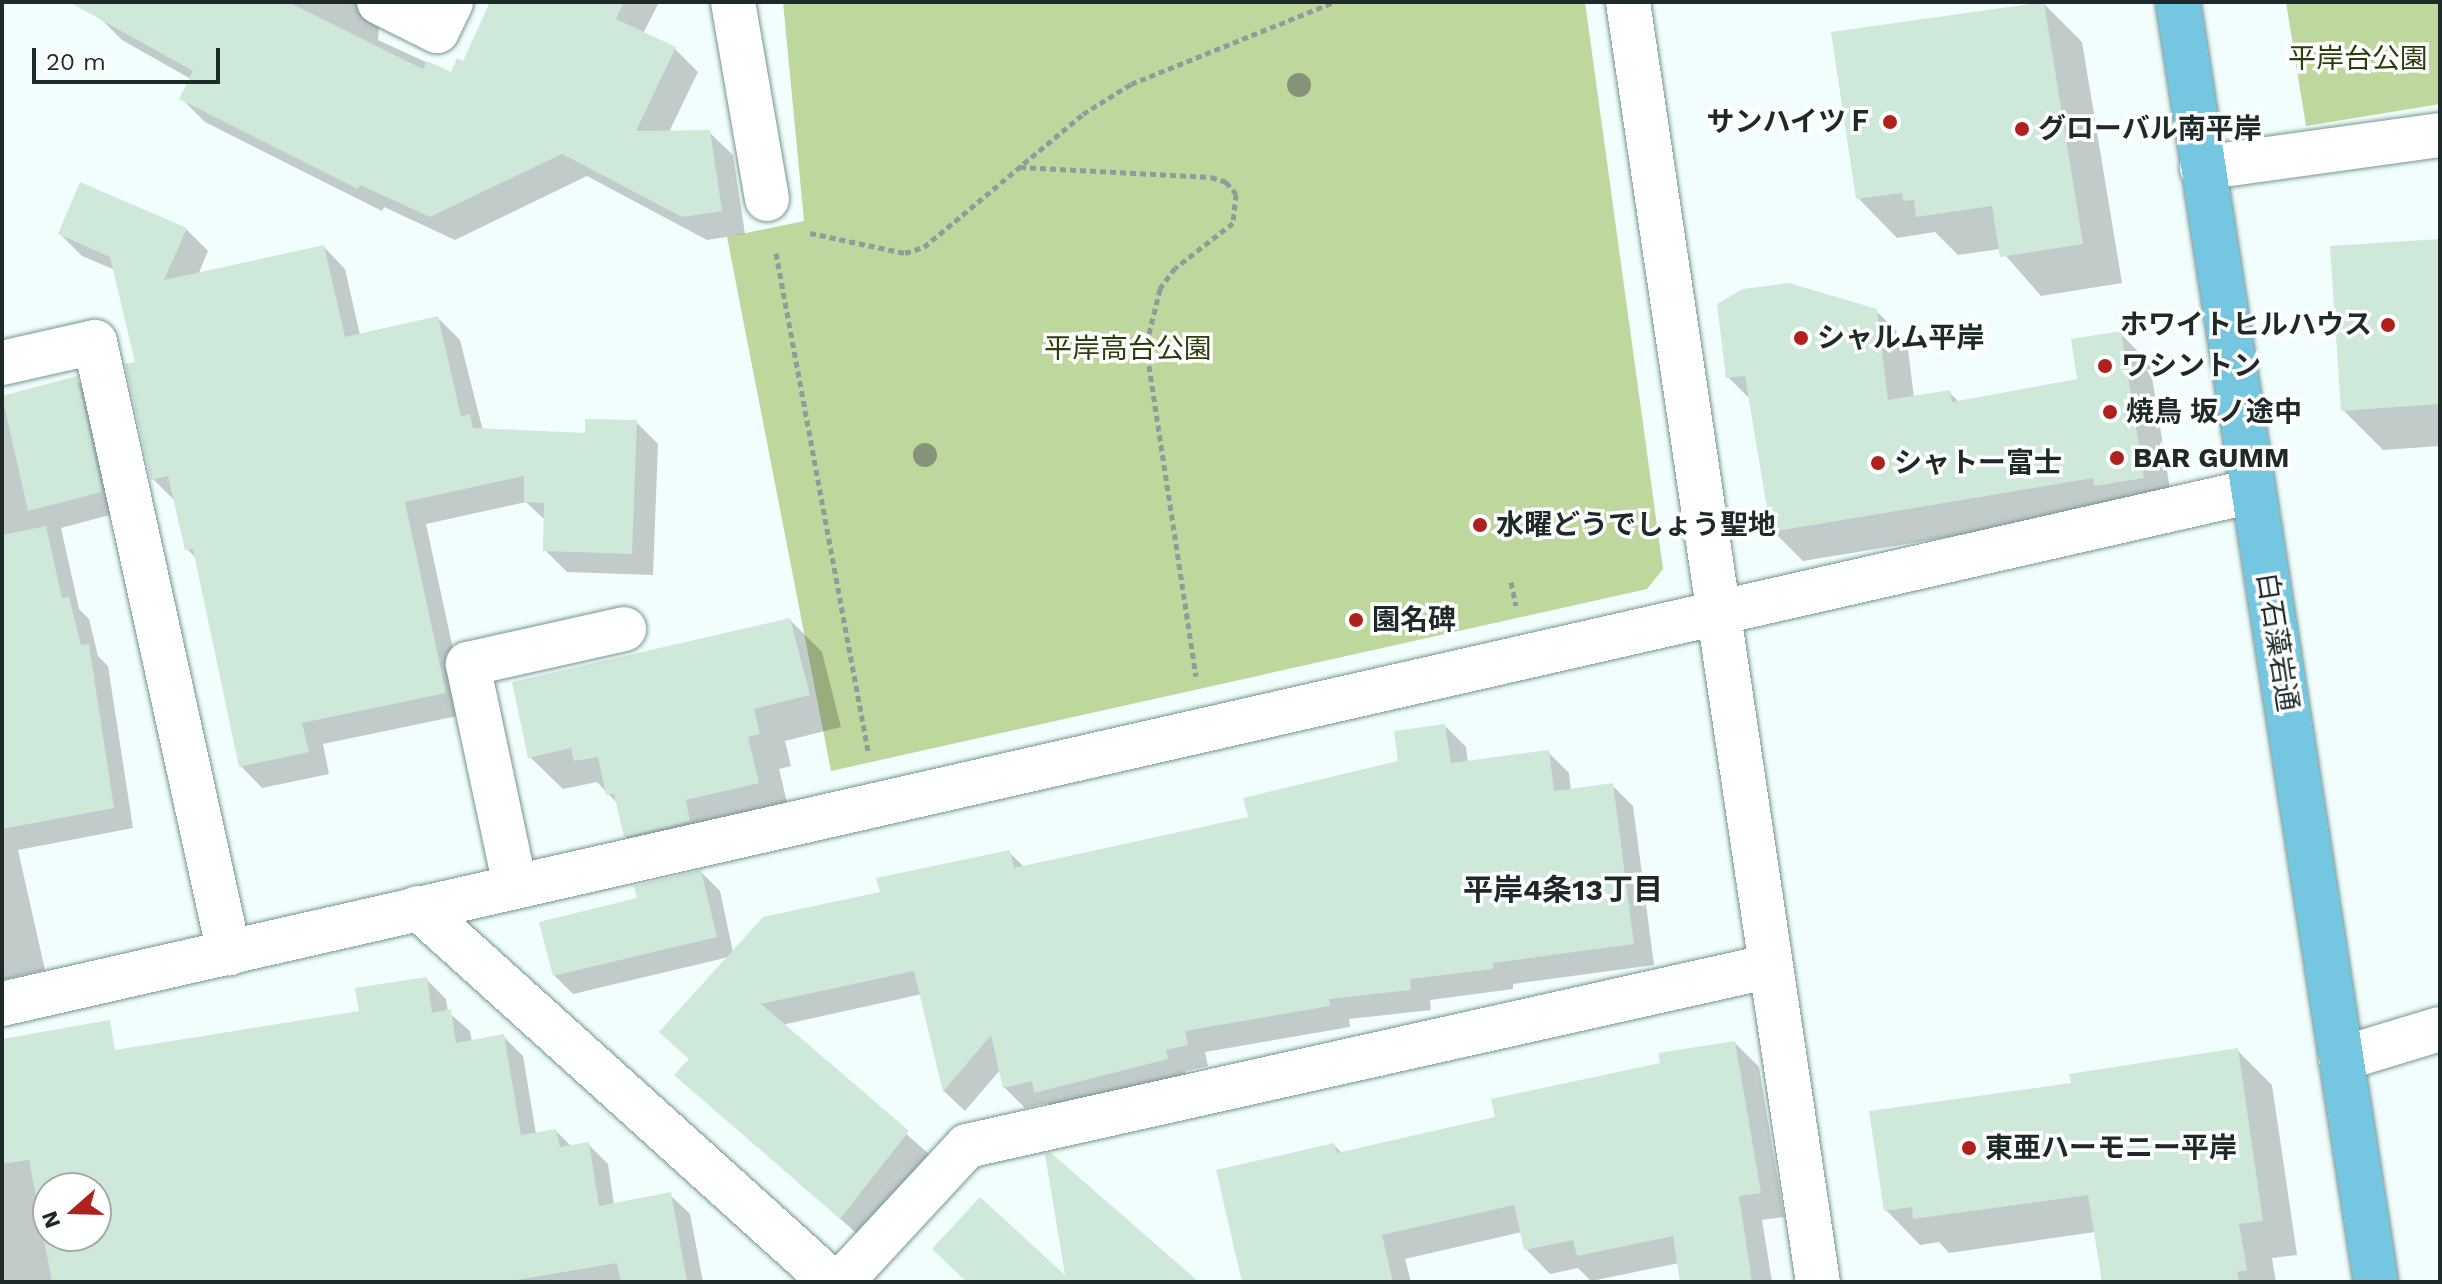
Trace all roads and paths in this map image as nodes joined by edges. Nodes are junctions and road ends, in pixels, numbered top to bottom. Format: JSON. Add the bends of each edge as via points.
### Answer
{"nodes":[{"id":1,"x":379,"y":2,"type":"edge"},
{"id":2,"x":451,"y":2,"type":"edge"},
{"id":3,"x":733,"y":2,"type":"edge"},
{"id":4,"x":1334,"y":2,"type":"edge"},
{"id":5,"x":1628,"y":2,"type":"edge"},
{"id":6,"x":2178,"y":2,"type":"edge"},
{"id":7,"x":2440,"y":135,"type":"edge"},
{"id":8,"x":1020,"y":167,"type":"junction"},
{"id":9,"x":2202,"y":168,"type":"junction"},
{"id":10,"x":782,"y":215,"type":"joint"},
{"id":11,"x":774,"y":243,"type":"dead end"},
{"id":12,"x":2,"y":363,"type":"edge"},
{"id":13,"x":2253,"y":491,"type":"junction"},
{"id":14,"x":1717,"y":611,"type":"junction"},
{"id":15,"x":624,"y":629,"type":"dead end"},
{"id":16,"x":1196,"y":682,"type":"dead end"},
{"id":17,"x":871,"y":767,"type":"dead end"},
{"id":18,"x":515,"y":886,"type":"junction"},
{"id":19,"x":418,"y":908,"type":"junction"},
{"id":20,"x":229,"y":953,"type":"junction"},
{"id":21,"x":1771,"y":966,"type":"junction"},
{"id":22,"x":2,"y":1004,"type":"edge"},
{"id":23,"x":2440,"y":1029,"type":"edge"},
{"id":24,"x":2341,"y":1059,"type":"junction"},
{"id":25,"x":832,"y":1282,"type":"edge"},
{"id":26,"x":841,"y":1282,"type":"edge"},
{"id":27,"x":1818,"y":1282,"type":"edge"},
{"id":28,"x":2376,"y":1282,"type":"edge"}],
"edges":[{"from":1,"to":2,"type":"street","via":[[437,31]]},
{"from":3,"to":10,"type":"street"},
{"from":4,"to":8,"type":"path","via":[[1131,84],[1083,114]]},
{"from":5,"to":14,"type":"street"},
{"from":6,"to":9,"type":"main road","name":"白石藻岩通"},
{"from":7,"to":9,"type":"street"},
{"from":8,"to":10,"type":"path","via":[[950,228],[905,253]]},
{"from":8,"to":16,"type":"path","via":[[1211,177],[1226,182],[1236,194],[1233,223],[1175,268],[1160,289],[1146,346]]},
{"from":9,"to":13,"type":"main road","name":"白石藻岩通"},
{"from":11,"to":17,"type":"path"},
{"from":12,"to":20,"type":"street","via":[[95,342]]},
{"from":13,"to":14,"type":"street"},
{"from":13,"to":24,"type":"main road","name":"白石藻岩通"},
{"from":14,"to":18,"type":"street"},
{"from":14,"to":21,"type":"street"},
{"from":15,"to":18,"type":"street","via":[[468,664]]},
{"from":18,"to":19,"type":"street"},
{"from":19,"to":20,"type":"street"},
{"from":19,"to":25,"type":"street"},
{"from":20,"to":22,"type":"street"},
{"from":21,"to":26,"type":"street","via":[[967,1146]]},
{"from":21,"to":27,"type":"street"},
{"from":23,"to":24,"type":"street"},
{"from":24,"to":28,"type":"main road","name":"白石藻岩通"}]}
